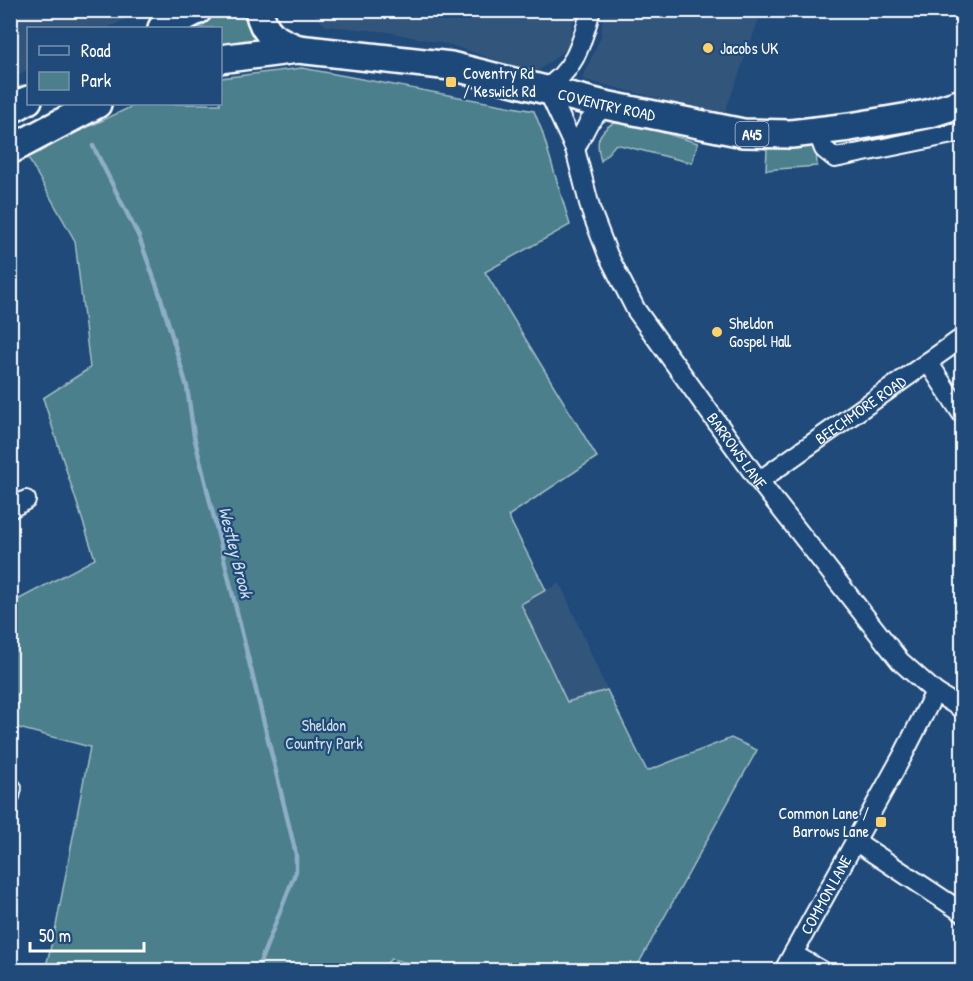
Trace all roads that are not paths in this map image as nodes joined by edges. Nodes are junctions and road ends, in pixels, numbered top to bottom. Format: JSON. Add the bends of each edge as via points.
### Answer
{"nodes":[{"id":1,"x":198,"y":10,"type":"edge"},
{"id":2,"x":259,"y":10,"type":"edge"},
{"id":3,"x":591,"y":10,"type":"edge"},
{"id":4,"x":164,"y":27,"type":"edge"},
{"id":5,"x":298,"y":49,"type":"junction"},
{"id":6,"x":222,"y":59,"type":"edge"},
{"id":7,"x":545,"y":90,"type":"junction"},
{"id":8,"x":27,"y":101,"type":"edge"},
{"id":9,"x":963,"y":104,"type":"edge"},
{"id":10,"x":605,"y":105,"type":"junction"},
{"id":11,"x":89,"y":107,"type":"edge"},
{"id":12,"x":10,"y":110,"type":"edge"},
{"id":13,"x":817,"y":131,"type":"junction"},
{"id":14,"x":963,"y":132,"type":"edge"},
{"id":15,"x":10,"y":133,"type":"edge"},
{"id":16,"x":575,"y":149,"type":"junction"},
{"id":17,"x":10,"y":150,"type":"edge"},
{"id":18,"x":963,"y":338,"type":"edge"},
{"id":19,"x":928,"y":362,"type":"junction"},
{"id":20,"x":963,"y":414,"type":"edge"},
{"id":21,"x":759,"y":481,"type":"junction"},
{"id":22,"x":935,"y":692,"type":"junction"},
{"id":23,"x":963,"y":709,"type":"edge"},
{"id":24,"x":855,"y":841,"type":"junction"},
{"id":25,"x":963,"y":912,"type":"edge"},
{"id":26,"x":789,"y":962,"type":"edge"},
{"id":27,"x":821,"y":970,"type":"edge"}],
"edges":[{"from":1,"to":4,"type":"highway"},
{"from":2,"to":5,"type":"highway","via":[[270,36]]},
{"from":3,"to":7,"type":"street","via":[[577,56],[567,72]]},
{"from":5,"to":6,"type":"highway","name":"COVENTRY ROAD","number":"A45"},
{"from":5,"to":7,"type":"highway","name":"COVENTRY ROAD","number":"A45","via":[[451,66]]},
{"from":7,"to":10,"type":"highway","name":"COVENTRY ROAD","number":"A45"},
{"from":7,"to":16,"type":"street","name":"BARROWS LANE"},
{"from":8,"to":12,"type":"highway"},
{"from":9,"to":13,"type":"highway","name":"COVENTRY ROAD","number":"A45","via":[[927,114]]},
{"from":10,"to":13,"type":"highway","name":"COVENTRY ROAD","number":"A45","via":[[743,133]]},
{"from":10,"to":16,"type":"street","via":[[589,122]]},
{"from":11,"to":15,"type":"highway","via":[[29,123]]},
{"from":11,"to":17,"type":"highway"},
{"from":13,"to":14,"type":"street","via":[[824,149],[835,158]]},
{"from":16,"to":21,"type":"street","name":"BARROWS LANE","via":[[591,211],[636,310]]},
{"from":18,"to":19,"type":"street","name":"BEECHMORE ROAD"},
{"from":19,"to":20,"type":"street"},
{"from":19,"to":21,"type":"street","name":"BEECHMORE ROAD"},
{"from":21,"to":22,"type":"street","name":"BARROWS LANE","via":[[900,661]]},
{"from":22,"to":23,"type":"street","name":"BARROWS LANE"},
{"from":22,"to":24,"type":"street","name":"COMMON LANE"},
{"from":24,"to":25,"type":"street"},
{"from":24,"to":26,"type":"street","name":"COMMON LANE"},
{"from":26,"to":27,"type":"street"}]}
